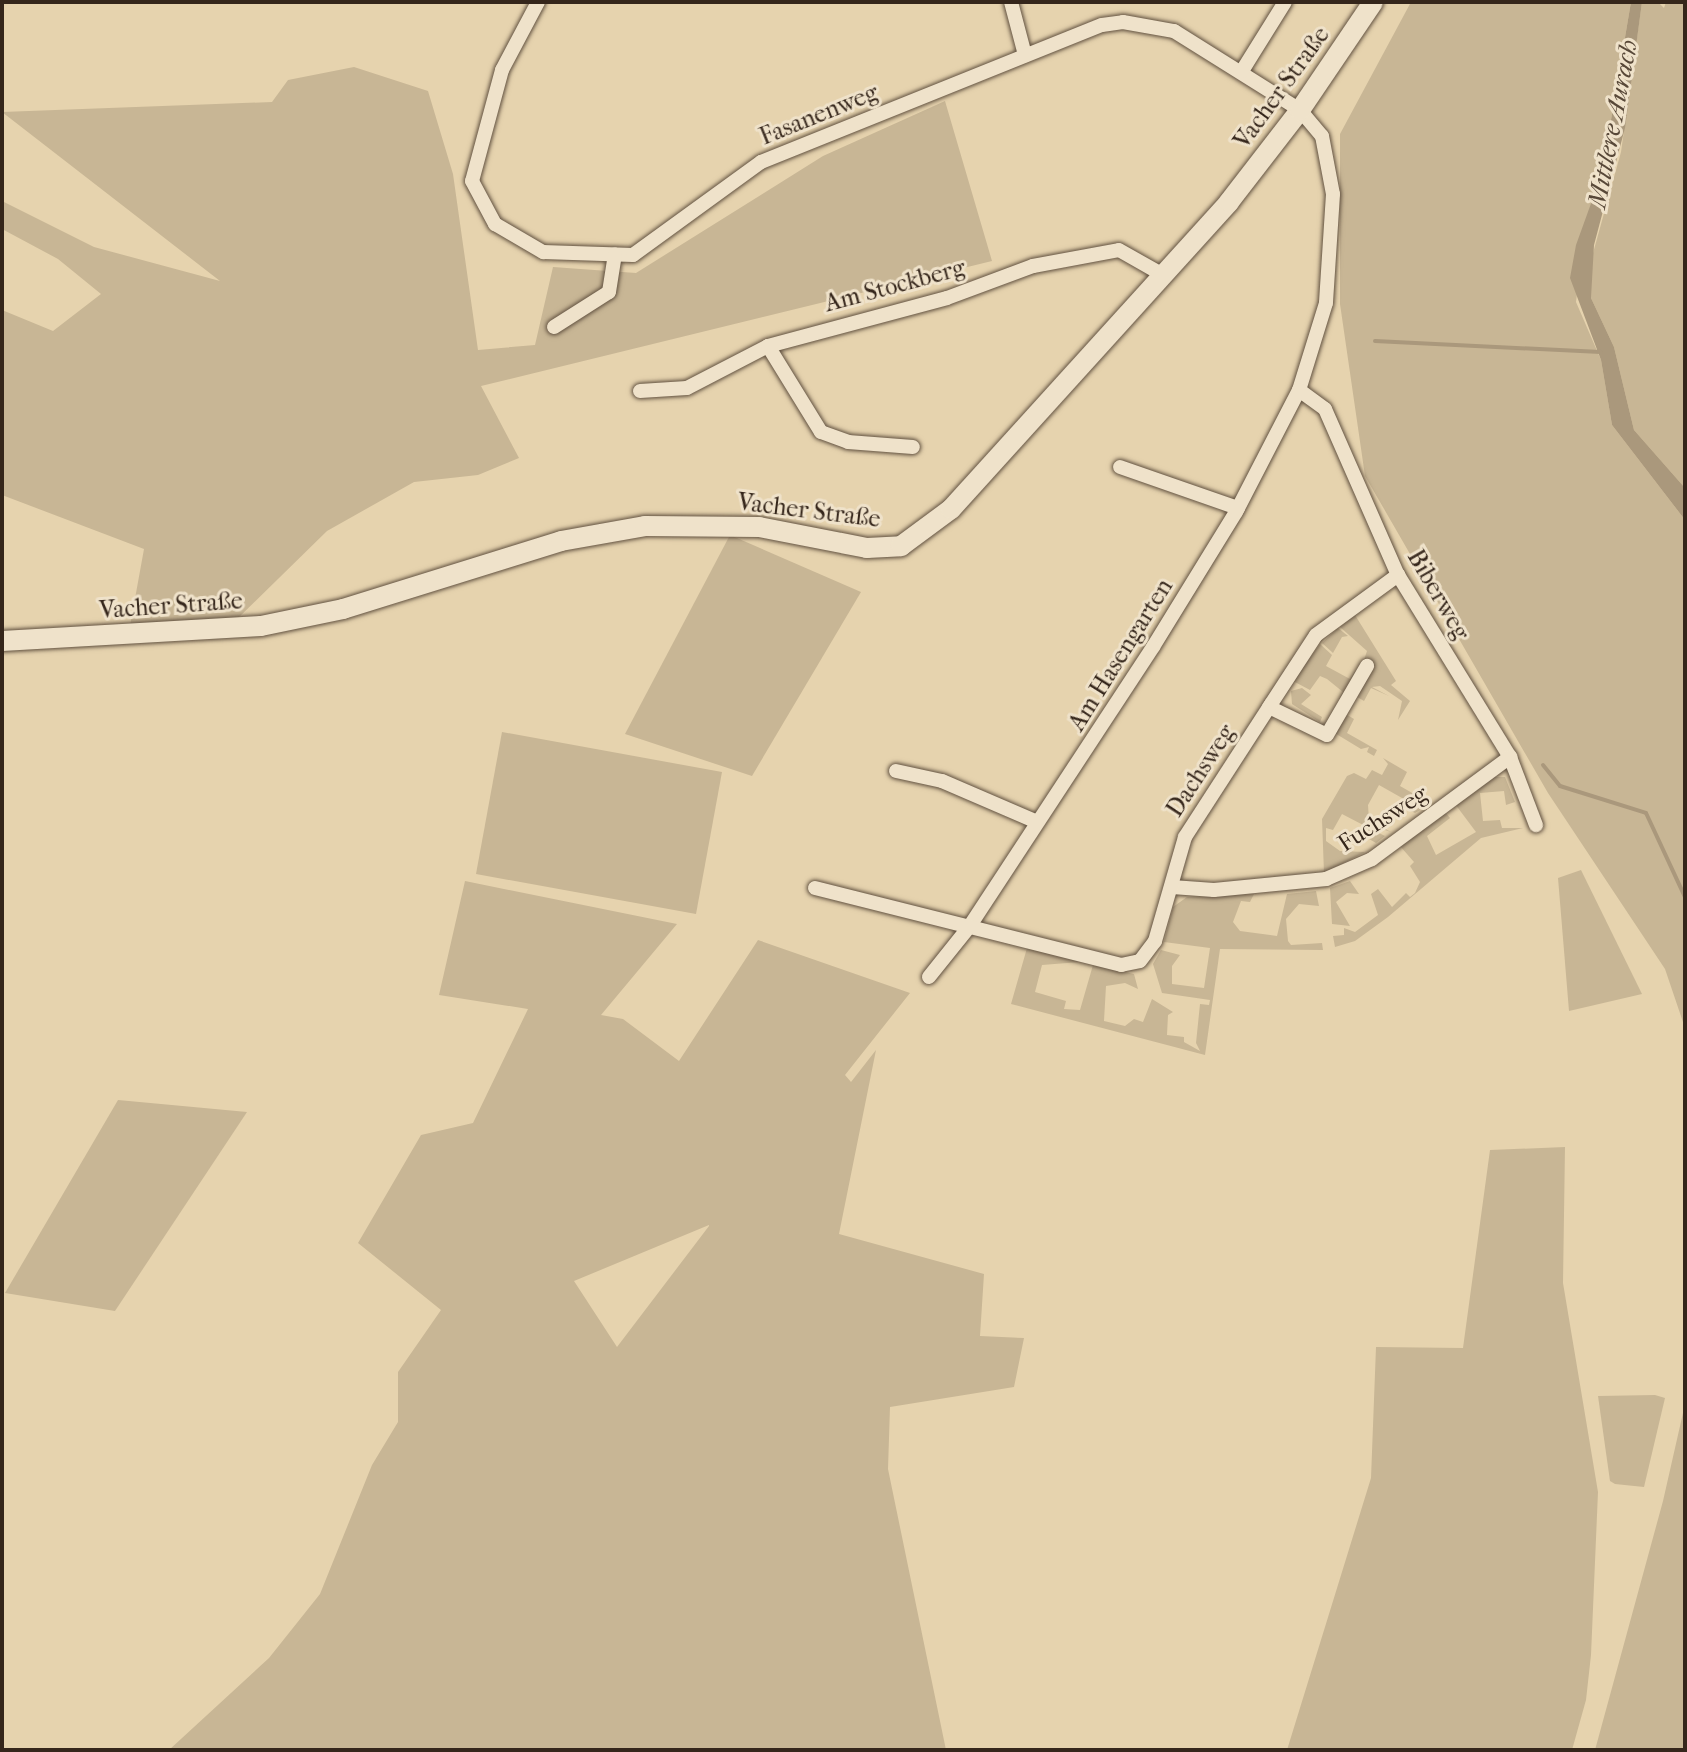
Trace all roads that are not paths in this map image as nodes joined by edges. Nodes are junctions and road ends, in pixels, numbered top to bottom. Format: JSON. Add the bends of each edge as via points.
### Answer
{"nodes":[{"id":1,"x":538,"y":2,"type":"edge"},
{"id":2,"x":1011,"y":2,"type":"edge"},
{"id":3,"x":1285,"y":2,"type":"edge"},
{"id":4,"x":1373,"y":2,"type":"edge"},
{"id":5,"x":1025,"y":55,"type":"junction"},
{"id":6,"x":1242,"y":71,"type":"junction"},
{"id":7,"x":1300,"y":110,"type":"junction"},
{"id":8,"x":615,"y":254,"type":"junction"},
{"id":9,"x":1163,"y":275,"type":"junction"},
{"id":10,"x":554,"y":327,"type":"dead end"},
{"id":11,"x":768,"y":346,"type":"junction"},
{"id":12,"x":1299,"y":390,"type":"junction"},
{"id":13,"x":640,"y":391,"type":"dead end"},
{"id":14,"x":913,"y":447,"type":"dead end"},
{"id":15,"x":1120,"y":467,"type":"dead end"},
{"id":16,"x":1238,"y":508,"type":"junction"},
{"id":17,"x":1398,"y":575,"type":"junction"},
{"id":18,"x":2,"y":641,"type":"edge"},
{"id":19,"x":1367,"y":666,"type":"dead end"},
{"id":20,"x":1269,"y":707,"type":"junction"},
{"id":21,"x":1510,"y":757,"type":"junction"},
{"id":22,"x":896,"y":771,"type":"dead end"},
{"id":23,"x":1037,"y":822,"type":"junction"},
{"id":24,"x":1536,"y":825,"type":"dead end"},
{"id":25,"x":1172,"y":887,"type":"junction"},
{"id":26,"x":815,"y":888,"type":"dead end"},
{"id":27,"x":969,"y":927,"type":"junction"},
{"id":28,"x":929,"y":977,"type":"dead end"}],
"edges":[{"from":1,"to":8,"type":"street","name":"Fasanenweg","via":[[502,70],[472,181],[495,224],[543,252]]},
{"from":2,"to":5,"type":"street"},
{"from":3,"to":6,"type":"street"},
{"from":4,"to":7,"type":"main road","name":"Vacher Straße"},
{"from":5,"to":6,"type":"street","name":"Fasanenweg","via":[[1102,25],[1149,23],[1174,31]]},
{"from":5,"to":8,"type":"street","name":"Fasanenweg","via":[[761,162],[633,255]]},
{"from":6,"to":7,"type":"street","name":"Fasanenweg"},
{"from":7,"to":9,"type":"main road","name":"Vacher Straße"},
{"from":7,"to":12,"type":"street","name":"Am Hasengarten","via":[[1322,136],[1333,194],[1326,303]]},
{"from":8,"to":10,"type":"street","via":[[609,292]]},
{"from":9,"to":11,"type":"street","name":"Am Stockberg","via":[[1119,250],[1033,266],[947,298]]},
{"from":9,"to":18,"type":"main road","name":"Vacher Straße","via":[[951,509],[901,546],[867,548],[759,527],[645,526],[561,541],[343,609],[261,626]]},
{"from":11,"to":13,"type":"street","name":"Am Stockberg","via":[[687,388]]},
{"from":11,"to":14,"type":"street","via":[[821,432],[848,442]]},
{"from":12,"to":16,"type":"street","name":"Am Hasengarten"},
{"from":12,"to":17,"type":"street","name":"Biberweg","via":[[1325,409]]},
{"from":15,"to":16,"type":"street"},
{"from":16,"to":23,"type":"street","name":"Am Hasengarten"},
{"from":17,"to":20,"type":"street","name":"Dachsweg","via":[[1316,635]]},
{"from":17,"to":21,"type":"street","name":"Biberweg"},
{"from":19,"to":20,"type":"street","via":[[1327,735]]},
{"from":20,"to":25,"type":"street","name":"Dachsweg","via":[[1185,837]]},
{"from":21,"to":24,"type":"street","name":"Biberweg"},
{"from":21,"to":25,"type":"street","name":"Fuchsweg","via":[[1372,859],[1326,879],[1214,890]]},
{"from":22,"to":23,"type":"street","via":[[942,781]]},
{"from":23,"to":27,"type":"street","name":"Am Hasengarten"},
{"from":25,"to":27,"type":"street","name":"Dachsweg","via":[[1155,941],[1140,961],[1121,965]]},
{"from":26,"to":27,"type":"street"},
{"from":27,"to":28,"type":"street","name":"Am Hasengarten"}]}
